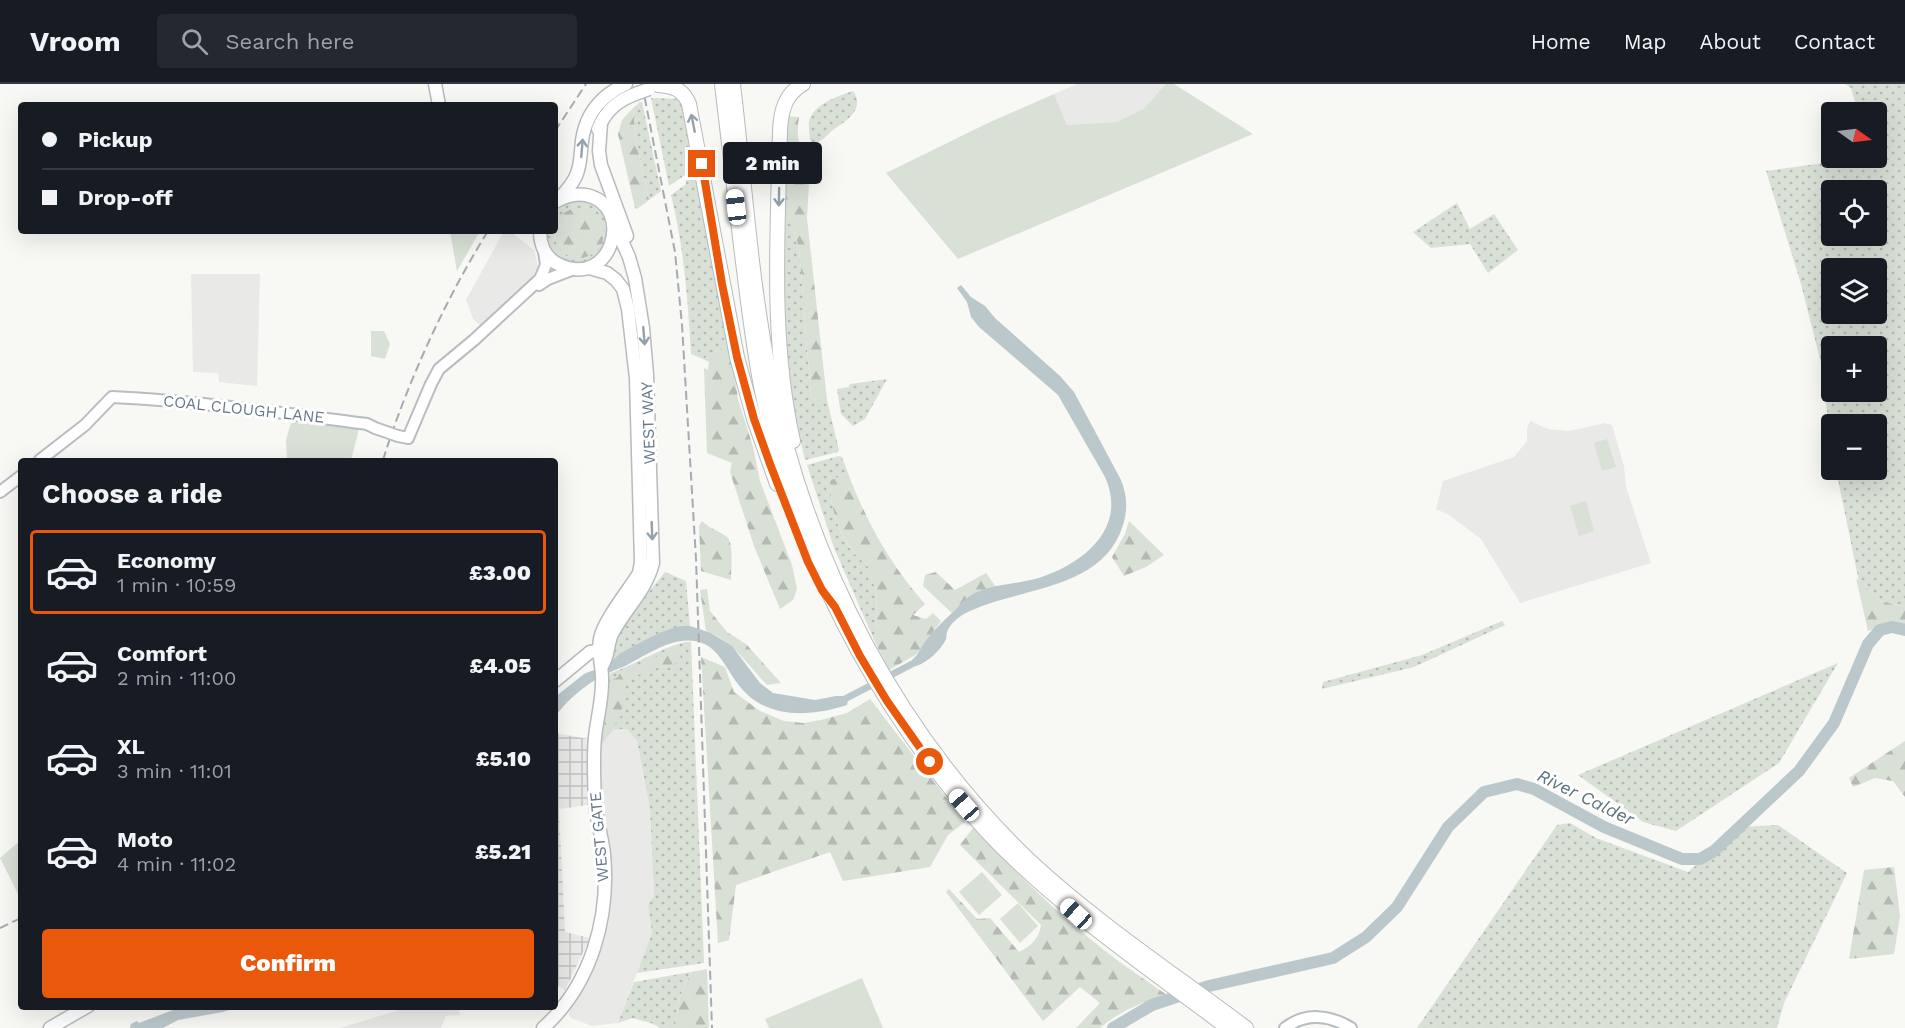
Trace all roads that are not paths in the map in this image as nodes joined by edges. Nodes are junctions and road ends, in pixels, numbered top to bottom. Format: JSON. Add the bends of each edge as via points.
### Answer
{"nodes":[{"id":1,"x":626,"y":84,"type":"edge"},
{"id":2,"x":722,"y":84,"type":"edge"},
{"id":3,"x":733,"y":84,"type":"edge"},
{"id":4,"x":803,"y":84,"type":"edge"},
{"id":5,"x":435,"y":86,"type":"edge"},
{"id":6,"x":651,"y":88,"type":"edge"},
{"id":7,"x":437,"y":102,"type":"edge"},
{"id":8,"x":601,"y":123,"type":"junction"},
{"id":9,"x":558,"y":199,"type":"edge"},
{"id":10,"x":558,"y":200,"type":"edge"},
{"id":11,"x":608,"y":209,"type":"junction"},
{"id":12,"x":613,"y":221,"type":"junction"},
{"id":13,"x":532,"y":234,"type":"edge"},
{"id":14,"x":541,"y":234,"type":"edge"},
{"id":15,"x":543,"y":248,"type":"junction"},
{"id":16,"x":589,"y":268,"type":"junction"},
{"id":17,"x":574,"y":269,"type":"junction"},
{"id":18,"x":635,"y":278,"type":"junction"},
{"id":19,"x":530,"y":290,"type":"junction"},
{"id":20,"x":43,"y":458,"type":"edge"},
{"id":21,"x":18,"y":478,"type":"edge"},
{"id":22,"x":0,"y":492,"type":"edge"},
{"id":23,"x":834,"y":580,"type":"junction"},
{"id":24,"x":835,"y":607,"type":"junction"},
{"id":25,"x":620,"y":621,"type":"junction"},
{"id":26,"x":596,"y":647,"type":"junction"},
{"id":27,"x":602,"y":666,"type":"junction"},
{"id":28,"x":558,"y":679,"type":"edge"},
{"id":29,"x":1164,"y":974,"type":"junction"},
{"id":30,"x":81,"y":1010,"type":"edge"},
{"id":31,"x":1218,"y":1014,"type":"junction"},
{"id":32,"x":50,"y":1028,"type":"edge"},
{"id":33,"x":543,"y":1028,"type":"edge"},
{"id":34,"x":1228,"y":1028,"type":"edge"},
{"id":35,"x":1246,"y":1028,"type":"edge"},
{"id":36,"x":1285,"y":1028,"type":"edge"},
{"id":37,"x":1351,"y":1028,"type":"edge"}],
"edges":[{"from":9,"to":1,"type":"main road","one_way":true,"via":[[575,178],[585,128],[594,110],[604,97]]},
{"from":2,"to":24,"type":"highway","via":[[761,388],[790,498]]},
{"from":3,"to":23,"type":"highway","via":[[772,387],[800,494]]},
{"from":4,"to":23,"type":"highway","one_way":true,"via":[[788,97],[780,117],[780,347],[793,438]]},
{"from":5,"to":7,"type":"main road"},
{"from":6,"to":8,"type":"main road","via":[[618,102]]},
{"from":24,"to":6,"type":"highway","one_way":true,"via":[[808,562],[754,419],[729,316],[689,104],[676,88]]},
{"from":8,"to":11,"type":"main road","name":"WEST WAY","via":[[593,144],[594,162]]},
{"from":8,"to":18,"type":"main road","via":[[601,165],[626,234]]},
{"from":10,"to":11,"type":"main road","via":[[579,194],[600,201]]},
{"from":11,"to":12,"type":"main road","name":"WEST WAY"},
{"from":12,"to":16,"type":"main road","via":[[608,251]]},
{"from":12,"to":18,"type":"main road","name":"WEST WAY"},
{"from":13,"to":15,"type":"main road"},
{"from":14,"to":15,"type":"main road"},
{"from":15,"to":17,"type":"main road","via":[[555,262]]},
{"from":15,"to":19,"type":"main road","via":[[545,270]]},
{"from":16,"to":17,"type":"main road"},
{"from":16,"to":26,"type":"main road","name":"WEST WAY","via":[[607,273],[623,289],[631,329],[641,562],[639,573],[603,627]]},
{"from":17,"to":19,"type":"main road"},
{"from":18,"to":25,"type":"main road","name":"WEST WAY","one_way":true,"via":[[647,375],[653,563],[643,589]]},
{"from":19,"to":20,"type":"main road","name":"COAL CLOUGH LANE","bridge":true,"via":[[439,369],[403,437],[367,424],[112,396],[85,425]]},
{"from":21,"to":22,"type":"main road"},
{"from":23,"to":29,"type":"highway","via":[[869,651],[898,698],[985,815],[1031,861]]},
{"from":24,"to":29,"type":"highway","via":[[887,701],[978,822],[1076,914]]},
{"from":25,"to":26,"type":"main road","name":"WEST WAY"},
{"from":25,"to":27,"type":"main road","name":"WEST WAY"},
{"from":26,"to":27,"type":"main road"},
{"from":26,"to":28,"type":"main road"},
{"from":27,"to":33,"type":"main road","name":"WEST GATE","via":[[594,777],[605,885],[602,918],[582,976],[565,1005]]},
{"from":29,"to":31,"type":"highway"},
{"from":30,"to":32,"type":"main road"},
{"from":31,"to":34,"type":"highway"},
{"from":31,"to":35,"type":"highway"},
{"from":36,"to":37,"type":"main road","via":[[1302,1019],[1320,1017]]}]}
